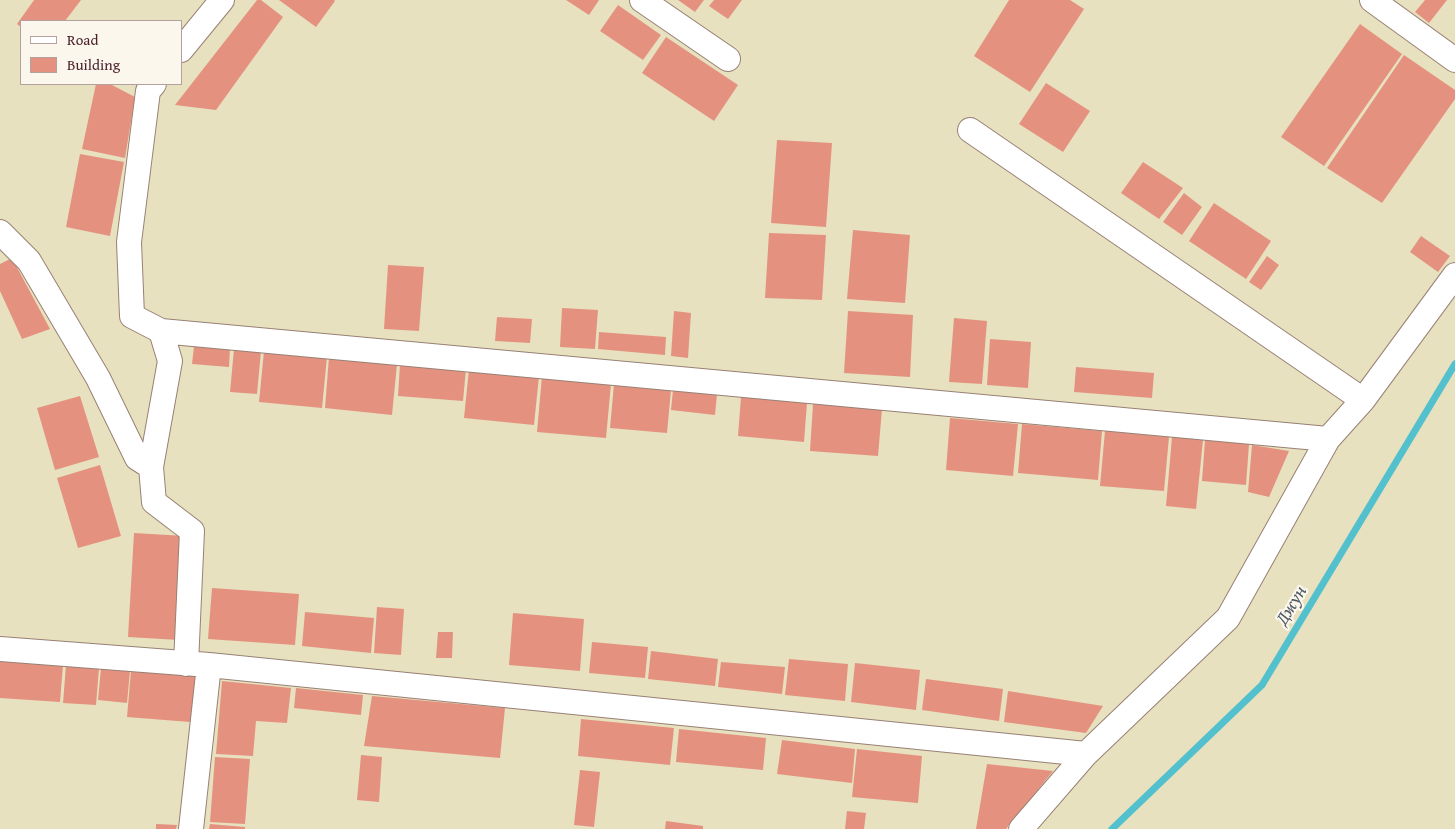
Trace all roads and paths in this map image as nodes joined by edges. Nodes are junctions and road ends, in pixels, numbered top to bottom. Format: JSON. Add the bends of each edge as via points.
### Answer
{"nodes":[{"id":1,"x":222,"y":0,"type":"edge"},
{"id":2,"x":642,"y":0,"type":"edge"},
{"id":3,"x":1372,"y":0,"type":"edge"},
{"id":4,"x":182,"y":49,"type":"edge"},
{"id":5,"x":728,"y":59,"type":"dead end"},
{"id":6,"x":1455,"y":60,"type":"edge"},
{"id":7,"x":153,"y":85,"type":"edge"},
{"id":8,"x":970,"y":130,"type":"dead end"},
{"id":9,"x":0,"y":232,"type":"edge"},
{"id":10,"x":1455,"y":275,"type":"edge"},
{"id":11,"x":161,"y":331,"type":"junction"},
{"id":12,"x":1363,"y":400,"type":"junction"},
{"id":13,"x":1328,"y":439,"type":"junction"},
{"id":14,"x":151,"y":467,"type":"junction"},
{"id":15,"x":0,"y":649,"type":"edge"},
{"id":16,"x":186,"y":664,"type":"junction"},
{"id":17,"x":209,"y":665,"type":"junction"},
{"id":18,"x":1086,"y":754,"type":"junction"},
{"id":19,"x":191,"y":829,"type":"edge"},
{"id":20,"x":1021,"y":829,"type":"edge"}],
"edges":[{"from":1,"to":4,"type":"street"},
{"from":2,"to":5,"type":"street"},
{"from":3,"to":6,"type":"street"},
{"from":7,"to":11,"type":"street","via":[[148,91],[129,242],[132,316]]},
{"from":8,"to":12,"type":"street"},
{"from":9,"to":14,"type":"street","via":[[29,261],[98,378],[136,458]]},
{"from":10,"to":12,"type":"street"},
{"from":11,"to":13,"type":"street"},
{"from":11,"to":14,"type":"street","via":[[170,361]]},
{"from":12,"to":13,"type":"street"},
{"from":13,"to":18,"type":"street","via":[[1228,618]]},
{"from":14,"to":16,"type":"street","via":[[154,502],[192,532]]},
{"from":15,"to":16,"type":"street"},
{"from":16,"to":17,"type":"street"},
{"from":17,"to":18,"type":"street"},
{"from":17,"to":19,"type":"street"},
{"from":18,"to":20,"type":"street"}]}
